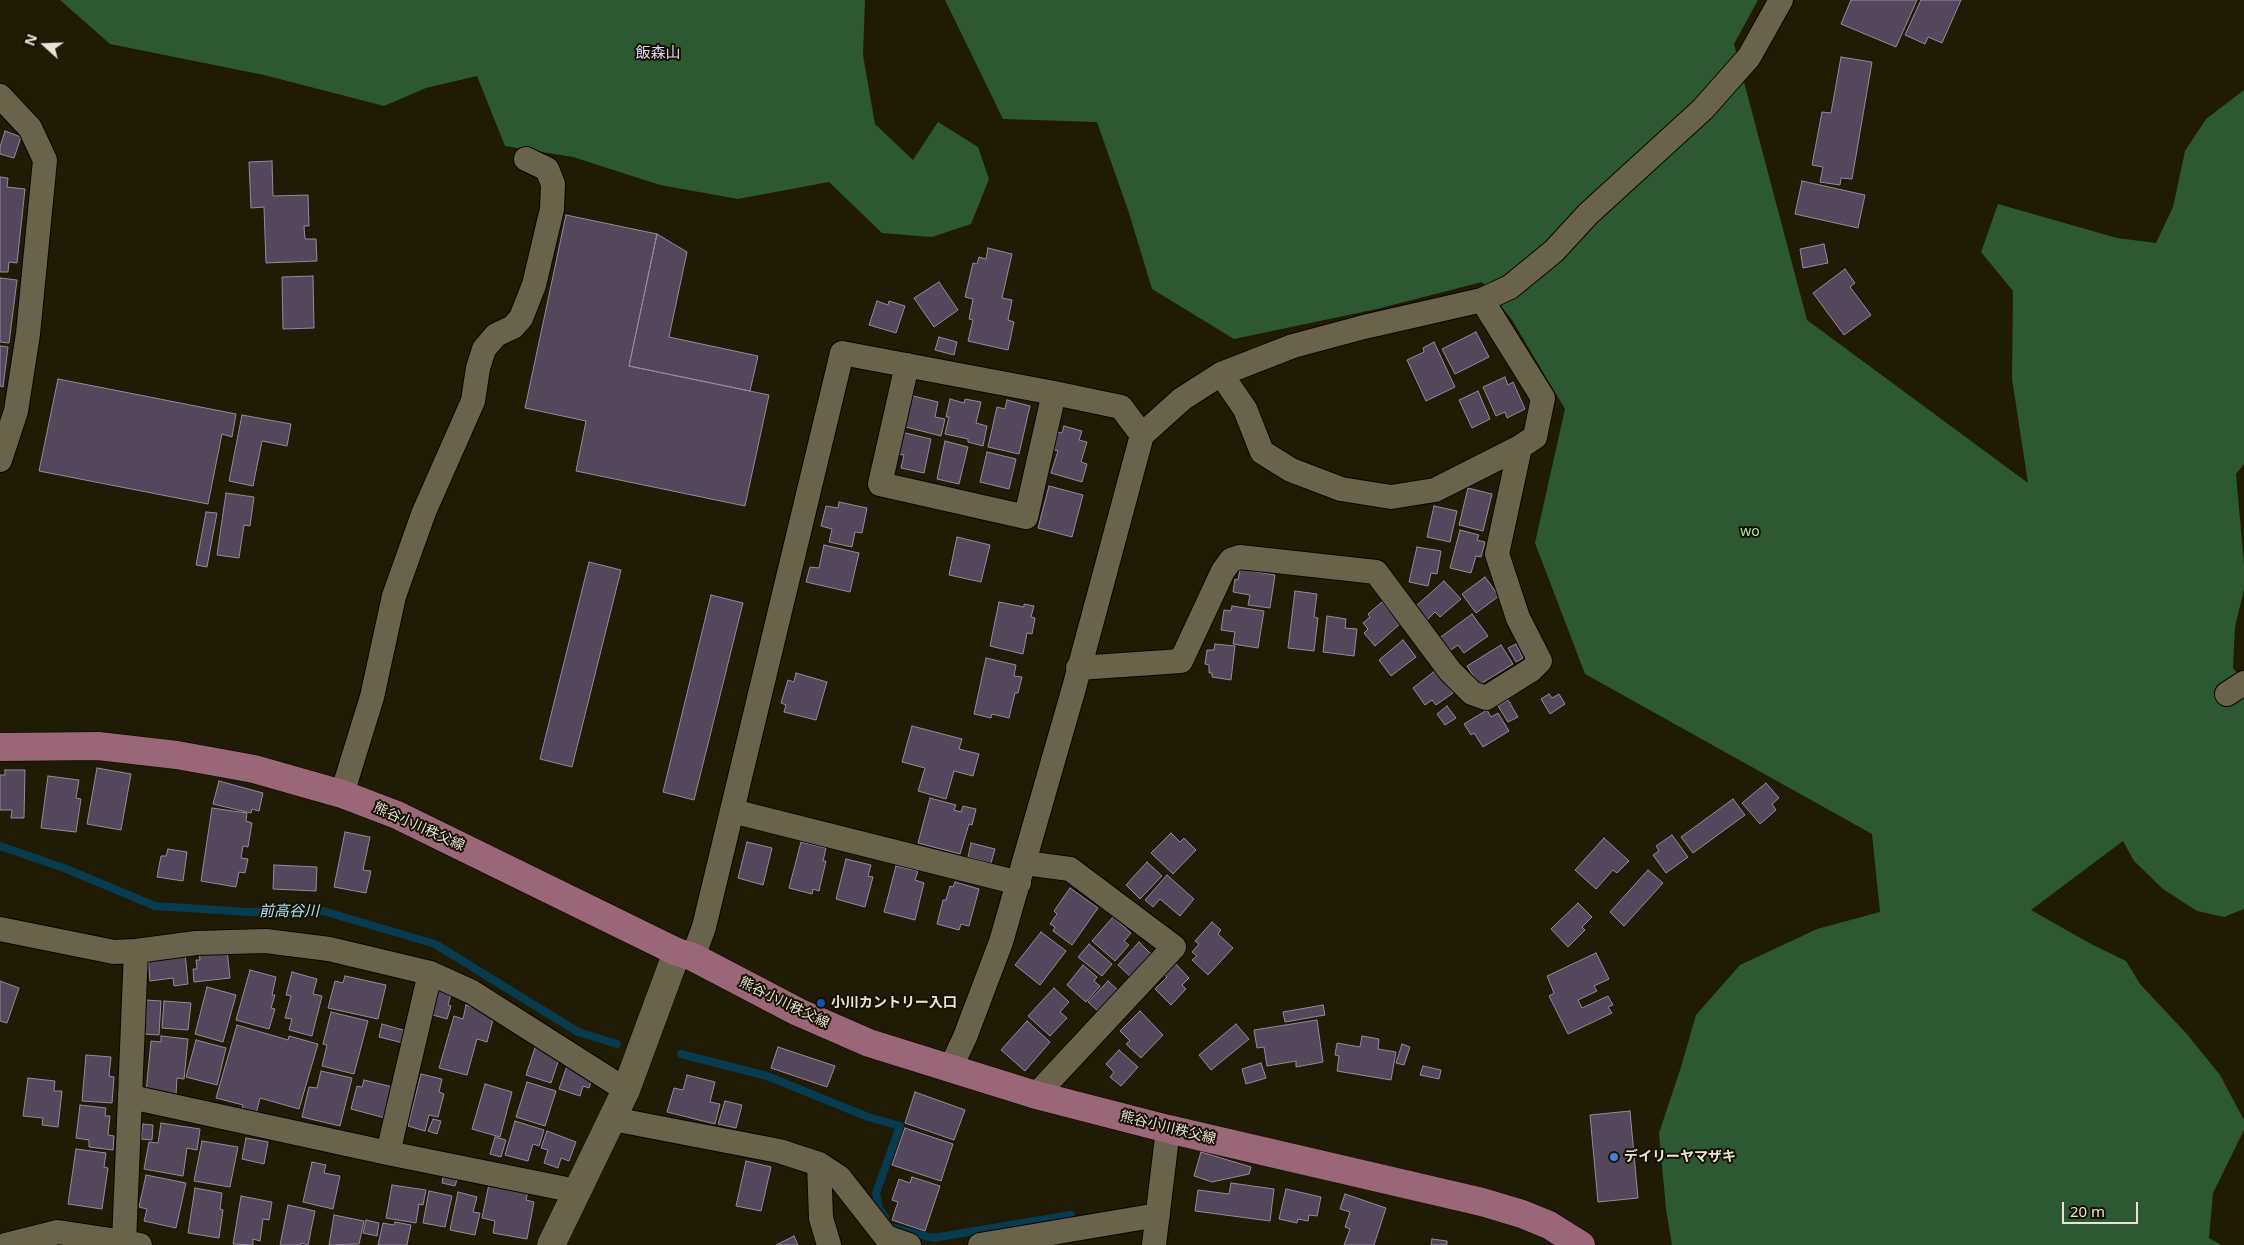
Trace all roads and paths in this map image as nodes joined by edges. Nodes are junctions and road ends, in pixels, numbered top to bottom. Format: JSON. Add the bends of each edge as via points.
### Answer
{"nodes":[{"id":1,"x":1781,"y":0,"type":"edge"},
{"id":2,"x":0,"y":96,"type":"edge"},
{"id":3,"x":526,"y":159,"type":"dead end"},
{"id":4,"x":1482,"y":300,"type":"junction"},
{"id":5,"x":907,"y":365,"type":"junction"},
{"id":6,"x":1221,"y":374,"type":"junction"},
{"id":7,"x":1054,"y":393,"type":"junction"},
{"id":8,"x":1142,"y":435,"type":"junction"},
{"id":9,"x":1520,"y":447,"type":"junction"},
{"id":10,"x":0,"y":460,"type":"edge"},
{"id":11,"x":1078,"y":668,"type":"junction"},
{"id":12,"x":0,"y":747,"type":"edge"},
{"id":13,"x":342,"y":794,"type":"junction"},
{"id":14,"x":732,"y":811,"type":"junction"},
{"id":15,"x":1022,"y":873,"type":"junction"},
{"id":16,"x":0,"y":929,"type":"edge"},
{"id":17,"x":136,"y":951,"type":"junction"},
{"id":18,"x":685,"y":955,"type":"junction"},
{"id":19,"x":430,"y":973,"type":"junction"},
{"id":20,"x":950,"y":1069,"type":"junction"},
{"id":21,"x":626,"y":1090,"type":"junction"},
{"id":22,"x":1036,"y":1095,"type":"junction"},
{"id":23,"x":131,"y":1097,"type":"junction"},
{"id":24,"x":613,"y":1119,"type":"junction"},
{"id":25,"x":1168,"y":1129,"type":"junction"},
{"id":26,"x":388,"y":1153,"type":"junction"},
{"id":27,"x":819,"y":1164,"type":"junction"},
{"id":28,"x":576,"y":1191,"type":"junction"},
{"id":29,"x":1158,"y":1215,"type":"junction"},
{"id":30,"x":132,"y":1244,"type":"edge"},
{"id":31,"x":6,"y":1245,"type":"edge"},
{"id":32,"x":551,"y":1245,"type":"edge"},
{"id":33,"x":829,"y":1245,"type":"edge"},
{"id":34,"x":909,"y":1245,"type":"edge"},
{"id":35,"x":980,"y":1245,"type":"edge"},
{"id":36,"x":1154,"y":1245,"type":"edge"},
{"id":37,"x":1581,"y":1245,"type":"edge"}],
"edges":[{"from":1,"to":4,"type":"street","via":[[1749,57],[1704,109],[1588,214],[1554,251],[1510,287]]},
{"from":2,"to":10,"type":"street","via":[[30,128],[45,160],[28,334],[16,411]]},
{"from":3,"to":13,"type":"street","via":[[547,169],[553,184],[552,209],[534,285],[521,318],[513,327],[496,335],[484,349],[473,401],[424,512],[394,596],[372,697]]},
{"from":4,"to":6,"type":"street","via":[[1294,346]]},
{"from":4,"to":9,"type":"street","via":[[1543,398],[1535,437]]},
{"from":5,"to":7,"type":"street"},
{"from":5,"to":7,"type":"street","via":[[880,484],[1026,517]]},
{"from":5,"to":14,"type":"street","via":[[842,353]]},
{"from":6,"to":8,"type":"street","via":[[1182,399]]},
{"from":6,"to":9,"type":"street","via":[[1245,409],[1262,452],[1291,470],[1342,489],[1391,497],[1435,490]]},
{"from":7,"to":8,"type":"street","via":[[1121,407]]},
{"from":8,"to":11,"type":"street"},
{"from":9,"to":11,"type":"street","via":[[1497,554],[1518,618],[1540,661],[1486,698],[1472,694],[1450,671],[1376,572],[1240,557],[1231,560],[1223,570],[1181,661]]},
{"from":11,"to":15,"type":"street"},
{"from":12,"to":13,"type":"main road","name":"熊谷小川秩父線","via":[[98,746],[177,755],[254,769]]},
{"from":13,"to":18,"type":"main road","name":"熊谷小川秩父線","via":[[398,815]]},
{"from":14,"to":15,"type":"street"},
{"from":14,"to":18,"type":"street","via":[[704,927]]},
{"from":15,"to":20,"type":"street","via":[[1002,942]]},
{"from":15,"to":22,"type":"street","via":[[1070,870],[1174,947]]},
{"from":16,"to":17,"type":"street","via":[[114,952]]},
{"from":17,"to":19,"type":"street","via":[[196,943],[266,941],[329,949]]},
{"from":17,"to":23,"type":"street"},
{"from":18,"to":20,"type":"main road","name":"熊谷小川秩父線","via":[[851,1035]]},
{"from":18,"to":21,"type":"street"},
{"from":19,"to":21,"type":"street","via":[[472,992]]},
{"from":19,"to":26,"type":"street"},
{"from":20,"to":22,"type":"main road","name":"熊谷小川秩父線"},
{"from":21,"to":24,"type":"street"},
{"from":22,"to":25,"type":"main road","name":"熊谷小川秩父線"},
{"from":23,"to":26,"type":"street"},
{"from":23,"to":30,"type":"street"},
{"from":24,"to":27,"type":"street","via":[[779,1151]]},
{"from":24,"to":28,"type":"street"},
{"from":25,"to":29,"type":"street"},
{"from":25,"to":37,"type":"main road","name":"熊谷小川秩父線","via":[[1482,1202],[1549,1225]]},
{"from":26,"to":28,"type":"street"},
{"from":27,"to":33,"type":"street","via":[[821,1218]]},
{"from":27,"to":34,"type":"street","via":[[839,1177],[886,1237]]},
{"from":28,"to":32,"type":"street"},
{"from":29,"to":35,"type":"street"},
{"from":29,"to":36,"type":"street"},
{"from":30,"to":31,"type":"street","via":[[58,1232]]}]}
